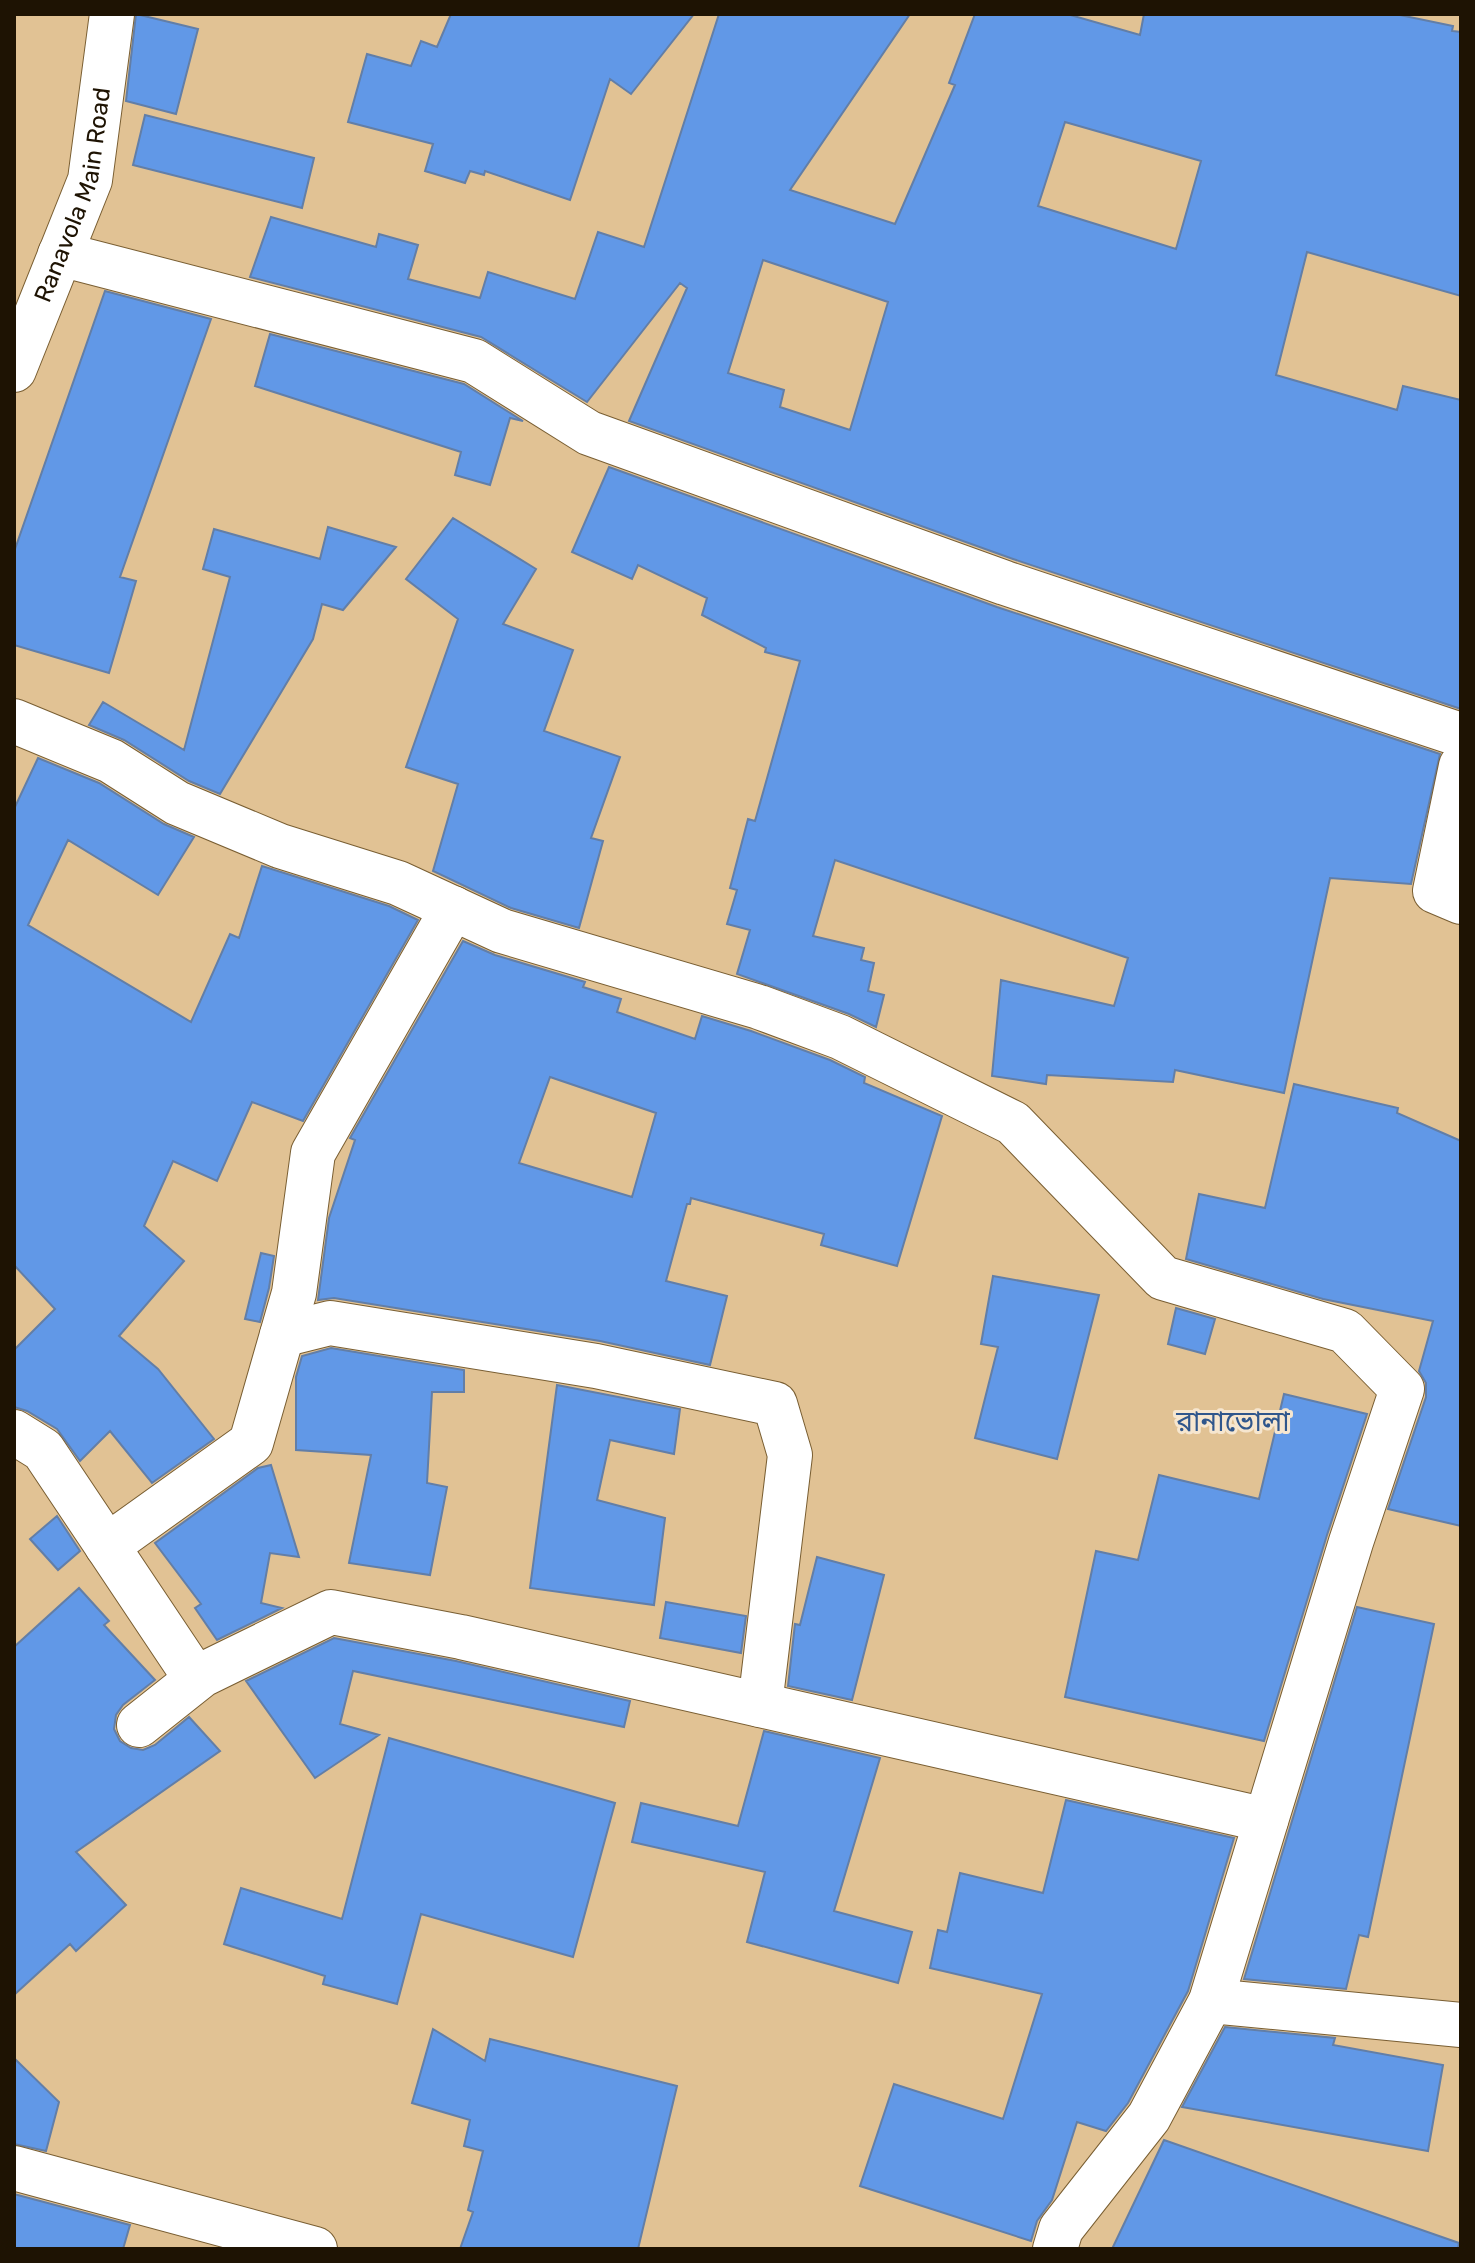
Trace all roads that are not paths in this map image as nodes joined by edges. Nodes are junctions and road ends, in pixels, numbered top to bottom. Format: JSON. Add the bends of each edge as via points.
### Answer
{"nodes":[{"id":1,"x":112,"y":14,"type":"edge"},
{"id":2,"x":60,"y":254,"type":"junction"},
{"id":3,"x":14,"y":370,"type":"edge"},
{"id":4,"x":14,"y":721,"type":"edge"},
{"id":5,"x":1461,"y":735,"type":"edge"},
{"id":6,"x":1461,"y":766,"type":"edge"},
{"id":7,"x":1461,"y":902,"type":"edge"},
{"id":8,"x":453,"y":908,"type":"junction"},
{"id":9,"x":282,"y":1335,"type":"junction"},
{"id":10,"x":14,"y":1432,"type":"edge"},
{"id":11,"x":107,"y":1546,"type":"junction"},
{"id":12,"x":196,"y":1679,"type":"junction"},
{"id":13,"x":760,"y":1705,"type":"junction"},
{"id":14,"x":139,"y":1725,"type":"dead end"},
{"id":15,"x":1266,"y":1820,"type":"junction"},
{"id":16,"x":1211,"y":2001,"type":"junction"},
{"id":17,"x":1461,"y":2025,"type":"edge"},
{"id":18,"x":14,"y":2168,"type":"edge"},
{"id":19,"x":315,"y":2249,"type":"edge"},
{"id":20,"x":1055,"y":2249,"type":"edge"}],
"edges":[{"from":1,"to":2,"type":"street","name":"Ranavola Main Road","via":[[90,180]]},
{"from":2,"to":3,"type":"street","name":"Ranavola Main Road"},
{"from":2,"to":5,"type":"street","via":[[474,361],[589,433],[1005,583]]},
{"from":4,"to":8,"type":"street","via":[[111,761],[177,803]]},
{"from":6,"to":7,"type":"street","via":[[1435,891]]},
{"from":8,"to":9,"type":"street","via":[[313,1153],[294,1293]]},
{"from":8,"to":15,"type":"street","via":[[502,931],[759,1007],[840,1037],[1013,1123],[1163,1278],[1345,1331],[1402,1389]]},
{"from":9,"to":11,"type":"street","via":[[251,1443]]},
{"from":9,"to":13,"type":"street","via":[[330,1323],[596,1366],[775,1404],[790,1455]]},
{"from":10,"to":11,"type":"street","via":[[43,1450]]},
{"from":11,"to":12,"type":"street"},
{"from":12,"to":13,"type":"street","via":[[331,1612]]},
{"from":12,"to":14,"type":"street"},
{"from":13,"to":15,"type":"street"},
{"from":15,"to":16,"type":"street"},
{"from":16,"to":17,"type":"street"},
{"from":16,"to":20,"type":"street","via":[[1149,2117],[1061,2229]]},
{"from":18,"to":19,"type":"street"}]}
